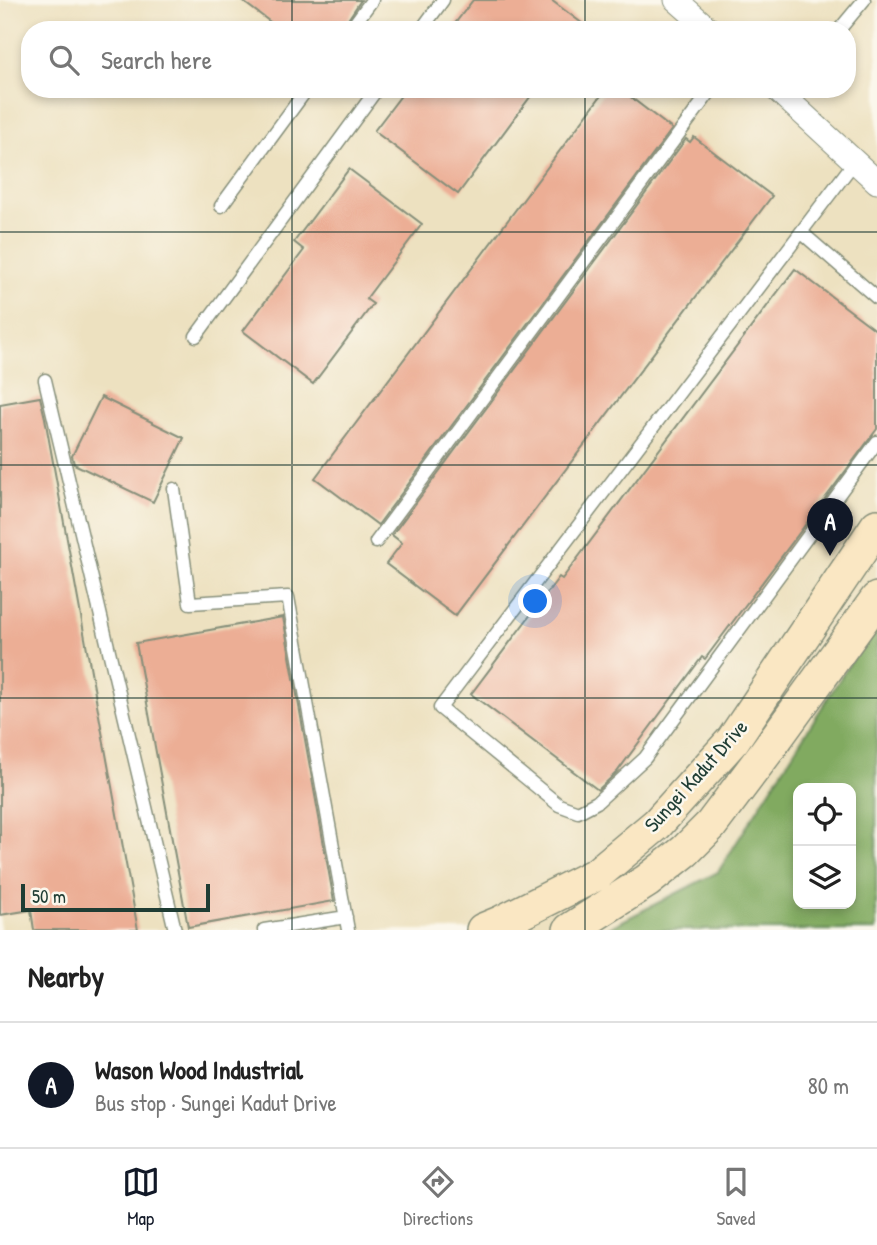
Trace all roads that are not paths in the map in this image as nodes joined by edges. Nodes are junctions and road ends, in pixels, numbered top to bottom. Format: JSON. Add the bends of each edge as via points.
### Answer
{"nodes":[{"id":1,"x":372,"y":0,"type":"edge"},
{"id":2,"x":443,"y":0,"type":"edge"},
{"id":3,"x":676,"y":0,"type":"edge"},
{"id":4,"x":863,"y":0,"type":"edge"},
{"id":5,"x":357,"y":21,"type":"edge"},
{"id":6,"x":428,"y":21,"type":"edge"},
{"id":7,"x":700,"y":21,"type":"edge"},
{"id":8,"x":846,"y":21,"type":"edge"},
{"id":9,"x":300,"y":98,"type":"edge"},
{"id":10,"x":370,"y":98,"type":"edge"},
{"id":11,"x":705,"y":98,"type":"edge"},
{"id":12,"x":789,"y":98,"type":"edge"},
{"id":13,"x":855,"y":161,"type":"junction"},
{"id":14,"x":877,"y":182,"type":"edge"},
{"id":15,"x":221,"y":206,"type":"dead end"},
{"id":16,"x":801,"y":232,"type":"junction"},
{"id":17,"x":877,"y":298,"type":"edge"},
{"id":18,"x":196,"y":336,"type":"dead end"},
{"id":19,"x":45,"y":380,"type":"dead end"},
{"id":20,"x":877,"y":442,"type":"edge"},
{"id":21,"x":174,"y":489,"type":"dead end"},
{"id":22,"x":877,"y":526,"type":"edge"},
{"id":23,"x":376,"y":542,"type":"dead end"},
{"id":24,"x":877,"y":599,"type":"edge"},
{"id":25,"x":347,"y":924,"type":"edge"},
{"id":26,"x":175,"y":930,"type":"edge"},
{"id":27,"x":264,"y":930,"type":"edge"},
{"id":28,"x":483,"y":930,"type":"edge"},
{"id":29,"x":570,"y":930,"type":"edge"}],
"edges":[{"from":1,"to":5,"type":"lane"},
{"from":2,"to":6,"type":"lane"},
{"from":3,"to":7,"type":"street"},
{"from":4,"to":8,"type":"lane"},
{"from":9,"to":15,"type":"lane"},
{"from":10,"to":18,"type":"lane"},
{"from":11,"to":23,"type":"lane"},
{"from":12,"to":13,"type":"street"},
{"from":13,"to":14,"type":"street"},
{"from":13,"to":16,"type":"lane"},
{"from":16,"to":17,"type":"lane"},
{"from":16,"to":20,"type":"lane","via":[[440,708],[559,806],[578,812],[597,802],[645,758]]},
{"from":19,"to":26,"type":"lane"},
{"from":21,"to":25,"type":"lane","via":[[190,603],[288,597]]},
{"from":22,"to":28,"type":"main road","name":"Sungei Kadut Drive","via":[[733,740],[657,824],[597,874]]},
{"from":24,"to":29,"type":"main road","name":"Sungei Kadut Drive","via":[[711,825],[647,881]]},
{"from":25,"to":27,"type":"lane"}]}
